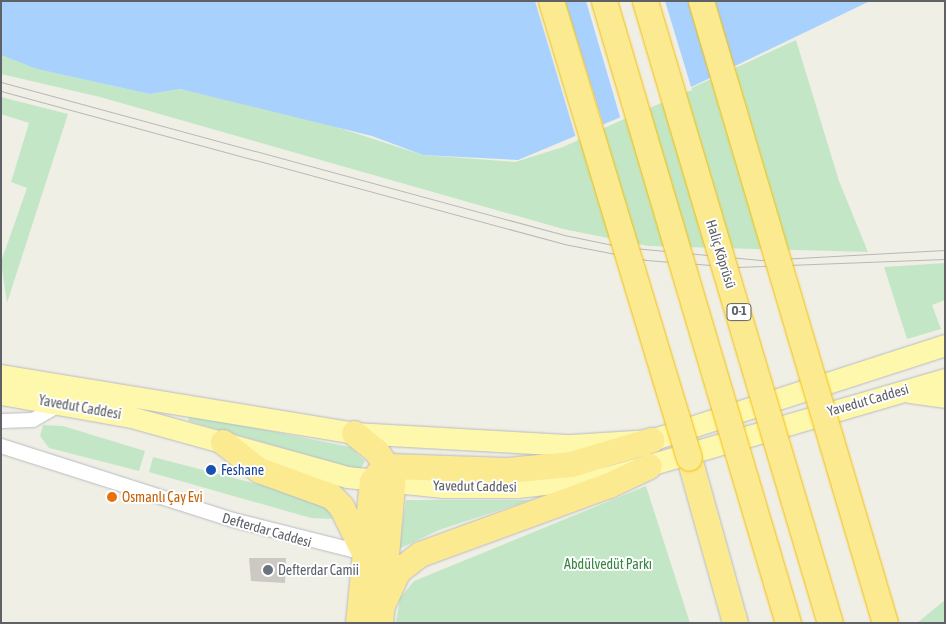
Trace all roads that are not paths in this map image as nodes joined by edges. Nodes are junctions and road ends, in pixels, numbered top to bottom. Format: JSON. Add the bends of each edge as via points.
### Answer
{"nodes":[{"id":1,"x":551,"y":1,"type":"edge"},
{"id":2,"x":604,"y":1,"type":"edge"},
{"id":3,"x":645,"y":1,"type":"edge"},
{"id":4,"x":701,"y":1,"type":"edge"},
{"id":5,"x":945,"y":345,"type":"edge"},
{"id":6,"x":1,"y":374,"type":"edge"},
{"id":7,"x":945,"y":379,"type":"edge"},
{"id":8,"x":895,"y":392,"type":"junction"},
{"id":9,"x":1,"y":394,"type":"edge"},
{"id":10,"x":945,"y":397,"type":"edge"},
{"id":11,"x":61,"y":404,"type":"junction"},
{"id":12,"x":1,"y":421,"type":"edge"},
{"id":13,"x":354,"y":433,"type":"junction"},
{"id":14,"x":651,"y":440,"type":"junction"},
{"id":15,"x":223,"y":442,"type":"junction"},
{"id":16,"x":1,"y":446,"type":"edge"},
{"id":17,"x":650,"y":466,"type":"junction"},
{"id":18,"x":385,"y":477,"type":"junction"},
{"id":19,"x":364,"y":553,"type":"junction"},
{"id":20,"x":381,"y":614,"type":"edge"},
{"id":21,"x":358,"y":623,"type":"edge"},
{"id":22,"x":735,"y":623,"type":"edge"},
{"id":23,"x":788,"y":623,"type":"edge"},
{"id":24,"x":830,"y":623,"type":"edge"},
{"id":25,"x":885,"y":623,"type":"edge"}],
"edges":[{"from":1,"to":22,"type":"highway","bridge":true},
{"from":2,"to":23,"type":"highway","bridge":true},
{"from":3,"to":24,"type":"highway","name":"Haliç Köprüsü","number":"O-1","bridge":true},
{"from":4,"to":25,"type":"highway","bridge":true},
{"from":5,"to":14,"type":"main road","name":"Yavedut Caddesi"},
{"from":6,"to":13,"type":"main road","name":"Yavedut Caddesi"},
{"from":7,"to":8,"type":"main road","name":"Yavedut Caddesi"},
{"from":8,"to":10,"type":"main road"},
{"from":8,"to":17,"type":"main road","name":"Yavedut Caddesi"},
{"from":9,"to":11,"type":"main road","name":"Yavedut Caddesi"},
{"from":11,"to":12,"type":"street","via":[[33,420]]},
{"from":11,"to":15,"type":"main road","name":"Yavedut Caddesi"},
{"from":13,"to":14,"type":"main road","name":"Yavedut Caddesi","via":[[526,445]]},
{"from":13,"to":18,"type":"highway"},
{"from":14,"to":18,"type":"highway","via":[[571,464]]},
{"from":15,"to":18,"type":"main road","name":"Yavedut Caddesi"},
{"from":15,"to":19,"type":"highway","via":[[259,470],[331,496],[341,506]]},
{"from":16,"to":19,"type":"street","name":"Defterdar Caddesi","via":[[244,523]]},
{"from":17,"to":18,"type":"main road","name":"Yavedut Caddesi","via":[[575,483],[517,487]]},
{"from":17,"to":20,"type":"highway","via":[[609,485],[420,554],[398,571]]},
{"from":18,"to":19,"type":"highway"},
{"from":18,"to":20,"type":"highway"},
{"from":19,"to":21,"type":"highway"}]}
